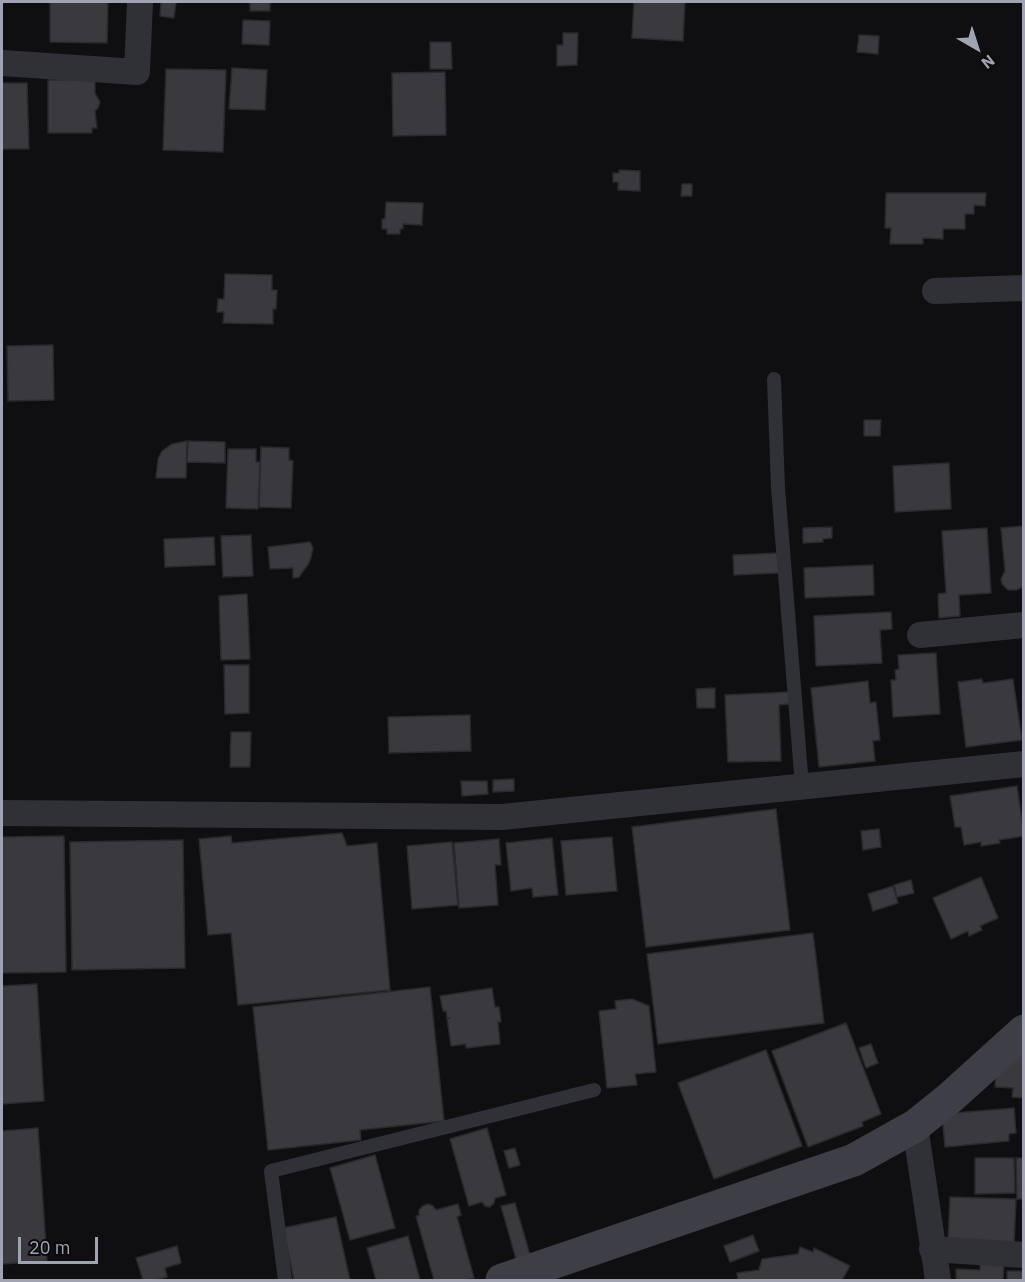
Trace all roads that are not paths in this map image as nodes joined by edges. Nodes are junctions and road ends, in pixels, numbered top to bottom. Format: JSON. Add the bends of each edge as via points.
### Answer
{"nodes":[{"id":1,"x":140,"y":2,"type":"edge"},
{"id":2,"x":2,"y":63,"type":"edge"},
{"id":3,"x":1023,"y":288,"type":"edge"},
{"id":4,"x":934,"y":291,"type":"dead end"},
{"id":5,"x":774,"y":379,"type":"dead end"},
{"id":6,"x":1023,"y":625,"type":"edge"},
{"id":7,"x":921,"y":635,"type":"dead end"},
{"id":8,"x":1023,"y":764,"type":"edge"},
{"id":9,"x":802,"y":786,"type":"junction"},
{"id":10,"x":2,"y":813,"type":"edge"},
{"id":11,"x":1023,"y":1031,"type":"edge"},
{"id":12,"x":594,"y":1090,"type":"dead end"},
{"id":13,"x":915,"y":1126,"type":"junction"},
{"id":14,"x":932,"y":1249,"type":"junction"},
{"id":15,"x":1023,"y":1255,"type":"edge"},
{"id":16,"x":285,"y":1281,"type":"edge"},
{"id":17,"x":502,"y":1281,"type":"edge"},
{"id":18,"x":938,"y":1281,"type":"edge"}],
"edges":[{"from":1,"to":2,"type":"street","via":[[137,72]]},
{"from":3,"to":4,"type":"street"},
{"from":5,"to":9,"type":"lane","via":[[778,488]]},
{"from":6,"to":7,"type":"street"},
{"from":8,"to":9,"type":"street"},
{"from":9,"to":10,"type":"street","via":[[502,817]]},
{"from":11,"to":13,"type":"street"},
{"from":12,"to":16,"type":"lane","via":[[271,1171]]},
{"from":13,"to":14,"type":"street"},
{"from":13,"to":17,"type":"street","via":[[854,1160]]},
{"from":14,"to":15,"type":"street"},
{"from":14,"to":18,"type":"street"}]}
